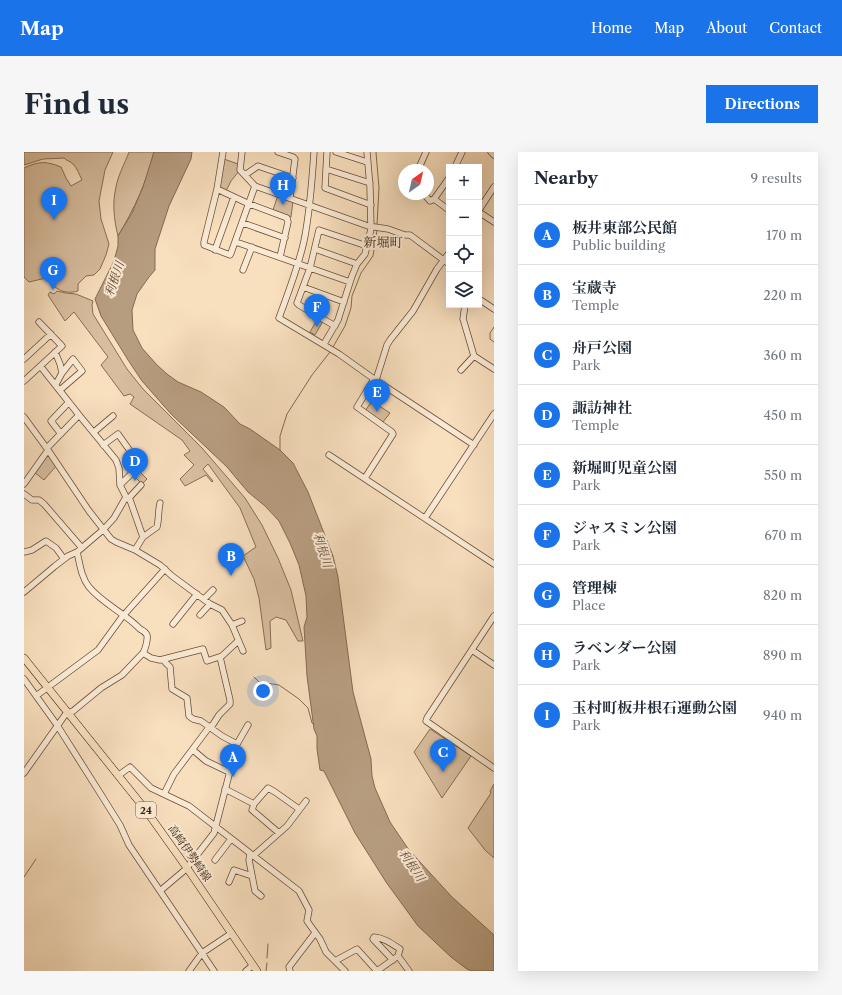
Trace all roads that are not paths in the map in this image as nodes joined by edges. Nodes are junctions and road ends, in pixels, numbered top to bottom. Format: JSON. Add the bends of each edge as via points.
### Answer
{"nodes":[{"id":1,"x":223,"y":152,"type":"edge"},
{"id":2,"x":241,"y":152,"type":"edge"},
{"id":3,"x":278,"y":152,"type":"edge"},
{"id":4,"x":314,"y":152,"type":"edge"},
{"id":5,"x":327,"y":152,"type":"edge"},
{"id":6,"x":336,"y":152,"type":"edge"},
{"id":7,"x":367,"y":152,"type":"edge"},
{"id":8,"x":426,"y":152,"type":"edge"},
{"id":9,"x":462,"y":152,"type":"edge"},
{"id":10,"x":490,"y":152,"type":"edge"},
{"id":11,"x":494,"y":155,"type":"edge"},
{"id":12,"x":367,"y":162,"type":"junction"},
{"id":13,"x":421,"y":164,"type":"edge"},
{"id":14,"x":456,"y":164,"type":"edge"},
{"id":15,"x":326,"y":169,"type":"junction"},
{"id":16,"x":245,"y":175,"type":"junction"},
{"id":17,"x":293,"y":178,"type":"junction"},
{"id":18,"x":446,"y":182,"type":"edge"},
{"id":19,"x":370,"y":183,"type":"junction"},
{"id":20,"x":255,"y":186,"type":"junction"},
{"id":21,"x":494,"y":187,"type":"edge"},
{"id":22,"x":217,"y":189,"type":"junction"},
{"id":23,"x":234,"y":197,"type":"junction"},
{"id":24,"x":290,"y":198,"type":"junction"},
{"id":25,"x":434,"y":199,"type":"joint"},
{"id":26,"x":249,"y":204,"type":"junction"},
{"id":27,"x":310,"y":205,"type":"junction"},
{"id":28,"x":371,"y":205,"type":"junction"},
{"id":29,"x":482,"y":206,"type":"edge"},
{"id":30,"x":446,"y":208,"type":"edge"},
{"id":31,"x":482,"y":213,"type":"edge"},
{"id":32,"x":494,"y":222,"type":"edge"},
{"id":33,"x":243,"y":223,"type":"junction"},
{"id":34,"x":375,"y":227,"type":"junction"},
{"id":35,"x":285,"y":238,"type":"junction"},
{"id":36,"x":236,"y":242,"type":"junction"},
{"id":37,"x":367,"y":246,"type":"junction"},
{"id":38,"x":252,"y":248,"type":"junction"},
{"id":39,"x":315,"y":249,"type":"junction"},
{"id":40,"x":215,"y":250,"type":"junction"},
{"id":41,"x":446,"y":256,"type":"edge"},
{"id":42,"x":280,"y":257,"type":"junction"},
{"id":43,"x":443,"y":260,"type":"junction"},
{"id":44,"x":446,"y":262,"type":"edge"},
{"id":45,"x":298,"y":264,"type":"junction"},
{"id":46,"x":357,"y":264,"type":"junction"},
{"id":47,"x":310,"y":268,"type":"junction"},
{"id":48,"x":243,"y":270,"type":"dead end"},
{"id":49,"x":350,"y":282,"type":"junction"},
{"id":50,"x":303,"y":287,"type":"junction"},
{"id":51,"x":482,"y":301,"type":"edge"},
{"id":52,"x":344,"y":302,"type":"junction"},
{"id":53,"x":465,"y":308,"type":"edge"},
{"id":54,"x":494,"y":309,"type":"edge"},
{"id":55,"x":40,"y":322,"type":"dead end"},
{"id":56,"x":335,"y":326,"type":"junction"},
{"id":57,"x":51,"y":334,"type":"junction"},
{"id":58,"x":326,"y":345,"type":"junction"},
{"id":59,"x":55,"y":352,"type":"junction"},
{"id":60,"x":474,"y":356,"type":"junction"},
{"id":61,"x":24,"y":359,"type":"edge"},
{"id":62,"x":40,"y":367,"type":"junction"},
{"id":63,"x":494,"y":369,"type":"edge"},
{"id":64,"x":461,"y":370,"type":"dead end"},
{"id":65,"x":62,"y":373,"type":"junction"},
{"id":66,"x":24,"y":380,"type":"edge"},
{"id":67,"x":375,"y":380,"type":"junction"},
{"id":68,"x":56,"y":384,"type":"junction"},
{"id":69,"x":60,"y":390,"type":"junction"},
{"id":70,"x":70,"y":402,"type":"junction"},
{"id":71,"x":79,"y":414,"type":"junction"},
{"id":72,"x":494,"y":414,"type":"edge"},
{"id":73,"x":112,"y":416,"type":"dead end"},
{"id":74,"x":24,"y":417,"type":"edge"},
{"id":75,"x":94,"y":432,"type":"junction"},
{"id":76,"x":60,"y":434,"type":"junction"},
{"id":77,"x":104,"y":445,"type":"junction"},
{"id":78,"x":474,"y":445,"type":"junction"},
{"id":79,"x":48,"y":449,"type":"junction"},
{"id":80,"x":329,"y":455,"type":"dead end"},
{"id":81,"x":365,"y":478,"type":"junction"},
{"id":82,"x":24,"y":484,"type":"edge"},
{"id":83,"x":120,"y":485,"type":"junction"},
{"id":84,"x":141,"y":485,"type":"dead end"},
{"id":85,"x":24,"y":494,"type":"edge"},
{"id":86,"x":127,"y":498,"type":"junction"},
{"id":87,"x":160,"y":503,"type":"dead end"},
{"id":88,"x":425,"y":518,"type":"junction"},
{"id":89,"x":104,"y":530,"type":"junction"},
{"id":90,"x":143,"y":537,"type":"junction"},
{"id":91,"x":80,"y":550,"type":"junction"},
{"id":92,"x":135,"y":550,"type":"junction"},
{"id":93,"x":24,"y":552,"type":"edge"},
{"id":94,"x":64,"y":558,"type":"junction"},
{"id":95,"x":494,"y":564,"type":"edge"},
{"id":96,"x":165,"y":569,"type":"junction"},
{"id":97,"x":213,"y":590,"type":"dead end"},
{"id":98,"x":24,"y":592,"type":"edge"},
{"id":99,"x":197,"y":594,"type":"junction"},
{"id":100,"x":204,"y":600,"type":"junction"},
{"id":101,"x":210,"y":604,"type":"junction"},
{"id":102,"x":124,"y":615,"type":"junction"},
{"id":103,"x":200,"y":615,"type":"dead end"},
{"id":104,"x":494,"y":616,"type":"edge"},
{"id":105,"x":242,"y":621,"type":"dead end"},
{"id":106,"x":173,"y":624,"type":"dead end"},
{"id":107,"x":232,"y":625,"type":"junction"},
{"id":108,"x":238,"y":640,"type":"junction"},
{"id":109,"x":242,"y":650,"type":"dead end"},
{"id":110,"x":472,"y":650,"type":"junction"},
{"id":111,"x":143,"y":654,"type":"junction"},
{"id":112,"x":220,"y":657,"type":"junction"},
{"id":113,"x":24,"y":658,"type":"edge"},
{"id":114,"x":164,"y":659,"type":"junction"},
{"id":115,"x":494,"y":665,"type":"edge"},
{"id":116,"x":24,"y":679,"type":"edge"},
{"id":117,"x":48,"y":688,"type":"junction"},
{"id":118,"x":36,"y":696,"type":"junction"},
{"id":119,"x":68,"y":713,"type":"junction"},
{"id":120,"x":57,"y":725,"type":"junction"},
{"id":121,"x":248,"y":725,"type":"dead end"},
{"id":122,"x":210,"y":726,"type":"junction"},
{"id":123,"x":237,"y":744,"type":"junction"},
{"id":124,"x":193,"y":750,"type":"junction"},
{"id":125,"x":494,"y":768,"type":"edge"},
{"id":126,"x":24,"y":772,"type":"edge"},
{"id":127,"x":229,"y":772,"type":"junction"},
{"id":128,"x":119,"y":775,"type":"junction"},
{"id":129,"x":225,"y":789,"type":"junction"},
{"id":130,"x":164,"y":794,"type":"junction"},
{"id":131,"x":306,"y":801,"type":"dead end"},
{"id":132,"x":254,"y":804,"type":"junction"},
{"id":133,"x":300,"y":810,"type":"junction"},
{"id":134,"x":216,"y":826,"type":"junction"},
{"id":135,"x":279,"y":832,"type":"junction"},
{"id":136,"x":231,"y":839,"type":"junction"},
{"id":137,"x":252,"y":855,"type":"junction"},
{"id":138,"x":215,"y":860,"type":"dead end"},
{"id":139,"x":187,"y":868,"type":"junction"},
{"id":140,"x":252,"y":876,"type":"junction"},
{"id":141,"x":229,"y":882,"type":"dead end"},
{"id":142,"x":160,"y":891,"type":"junction"},
{"id":143,"x":261,"y":896,"type":"dead end"},
{"id":144,"x":232,"y":933,"type":"junction"},
{"id":145,"x":315,"y":933,"type":"junction"},
{"id":146,"x":202,"y":953,"type":"junction"},
{"id":147,"x":335,"y":962,"type":"junction"},
{"id":148,"x":255,"y":968,"type":"edge"},
{"id":149,"x":189,"y":971,"type":"edge"},
{"id":150,"x":214,"y":971,"type":"edge"},
{"id":151,"x":246,"y":971,"type":"edge"},
{"id":152,"x":290,"y":971,"type":"edge"},
{"id":153,"x":345,"y":971,"type":"edge"},
{"id":154,"x":377,"y":971,"type":"edge"},
{"id":155,"x":409,"y":971,"type":"edge"}],
"edges":[{"from":1,"to":22,"type":"street"},
{"from":2,"to":16,"type":"street","via":[[240,169]]},
{"from":3,"to":17,"type":"street","via":[[294,158]]},
{"from":4,"to":27,"type":"street"},
{"from":5,"to":15,"type":"street"},
{"from":6,"to":12,"type":"street"},
{"from":7,"to":12,"type":"street"},
{"from":8,"to":13,"type":"street"},
{"from":9,"to":14,"type":"street"},
{"from":10,"to":11,"type":"street"},
{"from":12,"to":19,"type":"street"},
{"from":15,"to":19,"type":"street"},
{"from":15,"to":28,"type":"street","via":[[326,189]]},
{"from":16,"to":17,"type":"street","via":[[258,166]]},
{"from":16,"to":20,"type":"street"},
{"from":17,"to":24,"type":"street"},
{"from":18,"to":25,"type":"street"},
{"from":19,"to":28,"type":"street"},
{"from":20,"to":24,"type":"street"},
{"from":20,"to":26,"type":"street"},
{"from":21,"to":29,"type":"street"},
{"from":22,"to":23,"type":"street"},
{"from":22,"to":40,"type":"street","via":[[204,243]]},
{"from":23,"to":26,"type":"street"},
{"from":23,"to":40,"type":"street"},
{"from":24,"to":27,"type":"street"},
{"from":25,"to":30,"type":"street"},
{"from":26,"to":33,"type":"street"},
{"from":26,"to":35,"type":"street","via":[[287,218]]},
{"from":27,"to":34,"type":"street"},
{"from":27,"to":45,"type":"street"},
{"from":28,"to":34,"type":"street"},
{"from":31,"to":32,"type":"street"},
{"from":33,"to":35,"type":"street"},
{"from":33,"to":36,"type":"street"},
{"from":34,"to":37,"type":"street"},
{"from":34,"to":43,"type":"street","via":[[410,235]]},
{"from":35,"to":42,"type":"street"},
{"from":36,"to":38,"type":"street"},
{"from":36,"to":40,"type":"street","via":[[230,254]]},
{"from":37,"to":39,"type":"street","via":[[319,230]]},
{"from":37,"to":46,"type":"street","via":[[365,254]]},
{"from":38,"to":42,"type":"street"},
{"from":38,"to":48,"type":"street"},
{"from":39,"to":46,"type":"street"},
{"from":39,"to":47,"type":"street"},
{"from":41,"to":43,"type":"street"},
{"from":42,"to":45,"type":"street"},
{"from":43,"to":44,"type":"street"},
{"from":43,"to":67,"type":"street","via":[[413,311],[387,345]]},
{"from":45,"to":47,"type":"street"},
{"from":45,"to":58,"type":"street","via":[[279,318]]},
{"from":46,"to":49,"type":"street"},
{"from":47,"to":49,"type":"street"},
{"from":47,"to":50,"type":"street"},
{"from":49,"to":52,"type":"street"},
{"from":50,"to":52,"type":"street"},
{"from":50,"to":56,"type":"street","via":[[298,304]]},
{"from":51,"to":54,"type":"street"},
{"from":52,"to":56,"type":"street"},
{"from":53,"to":60,"type":"street","via":[[463,318]]},
{"from":55,"to":57,"type":"street"},
{"from":56,"to":58,"type":"street"},
{"from":57,"to":59,"type":"street","via":[[62,346]]},
{"from":57,"to":61,"type":"street"},
{"from":58,"to":67,"type":"street"},
{"from":59,"to":62,"type":"street"},
{"from":59,"to":65,"type":"street"},
{"from":60,"to":63,"type":"street"},
{"from":60,"to":64,"type":"street"},
{"from":62,"to":66,"type":"street"},
{"from":62,"to":68,"type":"street"},
{"from":65,"to":68,"type":"street"},
{"from":65,"to":69,"type":"street","via":[[73,360],[82,371]]},
{"from":67,"to":78,"type":"street"},
{"from":67,"to":81,"type":"street","via":[[357,407],[393,434]]},
{"from":68,"to":69,"type":"street"},
{"from":69,"to":70,"type":"street"},
{"from":70,"to":71,"type":"street"},
{"from":70,"to":76,"type":"street","via":[[51,421]]},
{"from":71,"to":75,"type":"street"},
{"from":71,"to":76,"type":"street"},
{"from":72,"to":78,"type":"street"},
{"from":73,"to":75,"type":"street"},
{"from":74,"to":79,"type":"street"},
{"from":75,"to":77,"type":"street"},
{"from":76,"to":79,"type":"street"},
{"from":77,"to":83,"type":"street","via":[[120,468]]},
{"from":77,"to":83,"type":"street","via":[[118,434],[140,465]]},
{"from":78,"to":88,"type":"street"},
{"from":79,"to":82,"type":"street"},
{"from":79,"to":89,"type":"street"},
{"from":80,"to":81,"type":"street"},
{"from":81,"to":88,"type":"street"},
{"from":83,"to":86,"type":"street"},
{"from":84,"to":86,"type":"street"},
{"from":85,"to":91,"type":"street","via":[[44,504]]},
{"from":86,"to":89,"type":"street"},
{"from":86,"to":90,"type":"street"},
{"from":87,"to":90,"type":"street","via":[[157,527]]},
{"from":88,"to":95,"type":"street"},
{"from":89,"to":91,"type":"street"},
{"from":89,"to":92,"type":"street","via":[[111,539]]},
{"from":90,"to":92,"type":"street"},
{"from":91,"to":94,"type":"street"},
{"from":91,"to":102,"type":"street","via":[[82,573],[88,586]]},
{"from":92,"to":96,"type":"street"},
{"from":93,"to":94,"type":"street","via":[[46,541]]},
{"from":94,"to":98,"type":"street"},
{"from":96,"to":99,"type":"street"},
{"from":96,"to":102,"type":"street"},
{"from":97,"to":100,"type":"street"},
{"from":99,"to":100,"type":"street"},
{"from":99,"to":106,"type":"street"},
{"from":100,"to":101,"type":"street"},
{"from":101,"to":103,"type":"street"},
{"from":101,"to":107,"type":"street","via":[[222,610]]},
{"from":102,"to":111,"type":"street","via":[[147,636]]},
{"from":102,"to":117,"type":"street","via":[[98,650]]},
{"from":104,"to":110,"type":"street"},
{"from":105,"to":107,"type":"street"},
{"from":107,"to":108,"type":"street"},
{"from":108,"to":109,"type":"street"},
{"from":108,"to":112,"type":"street"},
{"from":110,"to":115,"type":"street"},
{"from":110,"to":125,"type":"street","via":[[426,722]]},
{"from":111,"to":114,"type":"street","via":[[150,658]]},
{"from":111,"to":119,"type":"street","via":[[122,676]]},
{"from":112,"to":114,"type":"street","via":[[207,661],[203,650]]},
{"from":112,"to":122,"type":"street","via":[[230,702]]},
{"from":113,"to":117,"type":"main road","name":"高崎伊勢崎線","number":"24"},
{"from":114,"to":122,"type":"street","via":[[170,667],[172,689],[187,698],[190,716]]},
{"from":116,"to":118,"type":"street"},
{"from":117,"to":118,"type":"street"},
{"from":117,"to":119,"type":"main road","name":"高崎伊勢崎線","number":"24"},
{"from":118,"to":120,"type":"street"},
{"from":119,"to":120,"type":"street"},
{"from":119,"to":128,"type":"main road","name":"高崎伊勢崎線","number":"24"},
{"from":120,"to":126,"type":"street"},
{"from":120,"to":142,"type":"street","via":[[120,825],[129,845]]},
{"from":121,"to":123,"type":"street"},
{"from":122,"to":123,"type":"street"},
{"from":122,"to":124,"type":"street"},
{"from":123,"to":127,"type":"street"},
{"from":124,"to":127,"type":"street","via":[[206,761]]},
{"from":124,"to":130,"type":"street","via":[[174,774]]},
{"from":127,"to":129,"type":"street"},
{"from":128,"to":130,"type":"street","via":[[130,767],[148,786]]},
{"from":128,"to":139,"type":"main road","name":"高崎伊勢崎線","number":"24"},
{"from":129,"to":132,"type":"street"},
{"from":129,"to":134,"type":"street"},
{"from":130,"to":134,"type":"street","via":[[189,806]]},
{"from":131,"to":133,"type":"street"},
{"from":132,"to":133,"type":"street","via":[[268,788]]},
{"from":132,"to":135,"type":"street","via":[[252,810]]},
{"from":133,"to":135,"type":"street","via":[[288,826]]},
{"from":134,"to":136,"type":"street"},
{"from":134,"to":139,"type":"street","via":[[214,833]]},
{"from":135,"to":137,"type":"street"},
{"from":136,"to":137,"type":"street"},
{"from":136,"to":138,"type":"street"},
{"from":137,"to":140,"type":"street","via":[[249,860]]},
{"from":137,"to":145,"type":"street","via":[[300,892],[308,910],[307,920]]},
{"from":139,"to":142,"type":"street"},
{"from":139,"to":144,"type":"main road","name":"高崎伊勢崎線","number":"24"},
{"from":140,"to":141,"type":"street","via":[[234,870]]},
{"from":140,"to":143,"type":"street","via":[[255,891]]},
{"from":142,"to":146,"type":"street"},
{"from":144,"to":146,"type":"street"},
{"from":144,"to":148,"type":"main road","name":"高崎伊勢崎線","number":"24"},
{"from":145,"to":147,"type":"street"},
{"from":145,"to":152,"type":"street","via":[[289,967]]},
{"from":146,"to":149,"type":"street"},
{"from":146,"to":150,"type":"street"},
{"from":147,"to":153,"type":"street"},
{"from":147,"to":154,"type":"street","via":[[357,949]]},
{"from":148,"to":151,"type":"street"},
{"from":154,"to":155,"type":"street","via":[[395,958]]}]}
